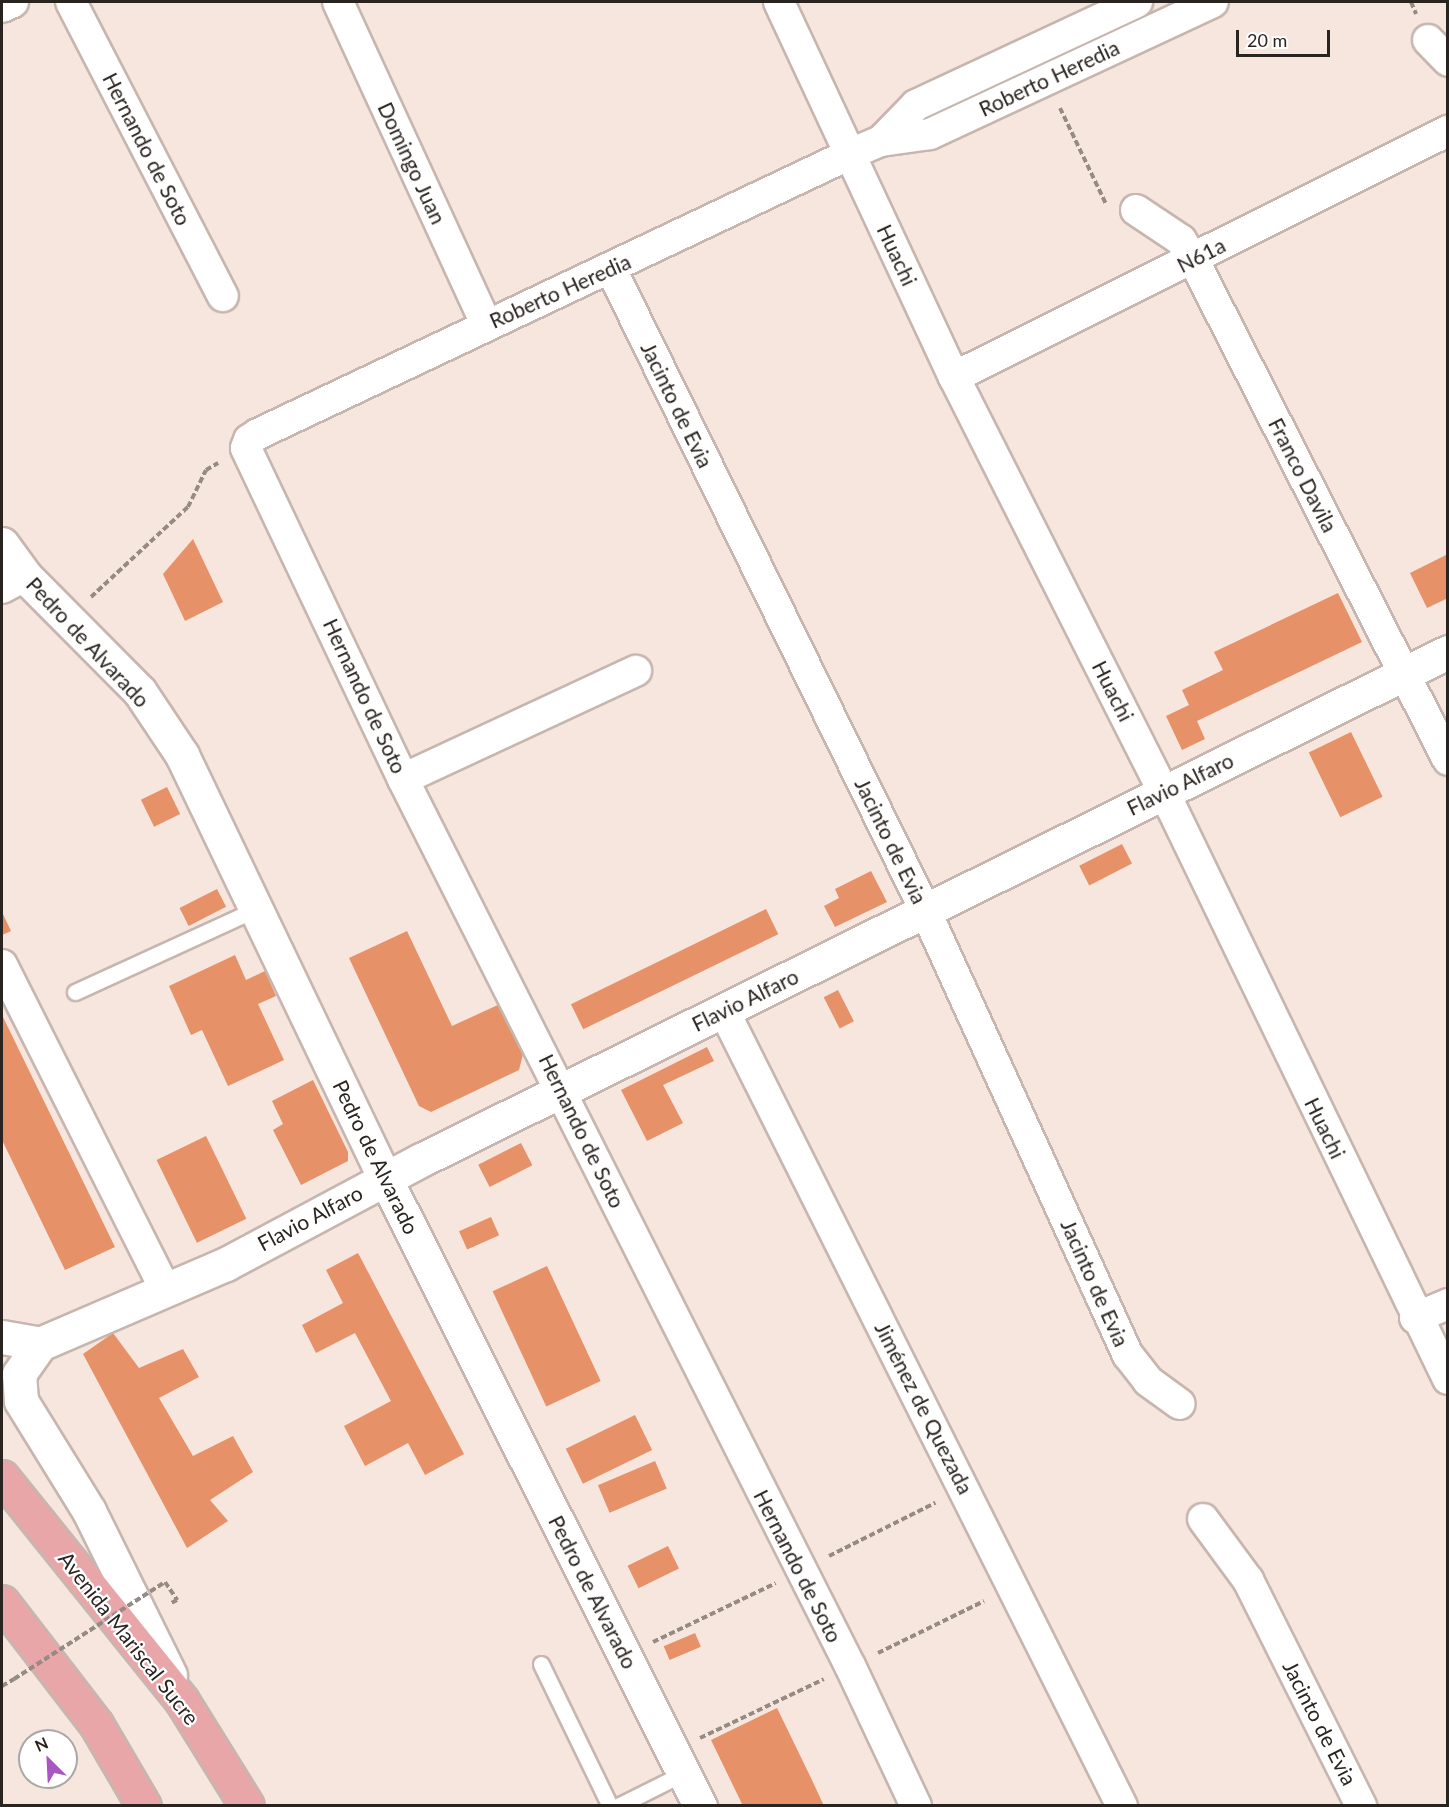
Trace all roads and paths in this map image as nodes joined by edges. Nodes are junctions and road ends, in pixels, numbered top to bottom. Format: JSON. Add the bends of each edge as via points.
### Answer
{"nodes":[{"id":1,"x":13,"y":2,"type":"edge"},
{"id":2,"x":71,"y":2,"type":"edge"},
{"id":3,"x":338,"y":2,"type":"edge"},
{"id":4,"x":779,"y":2,"type":"edge"},
{"id":5,"x":1137,"y":2,"type":"edge"},
{"id":6,"x":1213,"y":2,"type":"edge"},
{"id":7,"x":2,"y":7,"type":"edge"},
{"id":8,"x":1046,"y":80,"type":"junction"},
{"id":9,"x":1448,"y":131,"type":"edge"},
{"id":10,"x":881,"y":141,"type":"junction"},
{"id":11,"x":850,"y":154,"type":"junction"},
{"id":12,"x":1136,"y":210,"type":"joint"},
{"id":13,"x":1193,"y":259,"type":"junction"},
{"id":14,"x":611,"y":269,"type":"junction"},
{"id":15,"x":224,"y":296,"type":"dead end"},
{"id":16,"x":486,"y":324,"type":"junction"},
{"id":17,"x":954,"y":377,"type":"junction"},
{"id":18,"x":247,"y":453,"type":"junction"},
{"id":19,"x":2,"y":544,"type":"edge"},
{"id":20,"x":14,"y":582,"type":"edge"},
{"id":21,"x":69,"y":618,"type":"junction"},
{"id":22,"x":1448,"y":652,"type":"edge"},
{"id":23,"x":636,"y":671,"type":"dead end"},
{"id":24,"x":1403,"y":674,"type":"junction"},
{"id":25,"x":1448,"y":760,"type":"edge"},
{"id":26,"x":403,"y":779,"type":"junction"},
{"id":27,"x":1164,"y":792,"type":"junction"},
{"id":28,"x":255,"y":909,"type":"junction"},
{"id":29,"x":925,"y":910,"type":"junction"},
{"id":30,"x":2,"y":965,"type":"edge"},
{"id":31,"x":75,"y":992,"type":"dead end"},
{"id":32,"x":724,"y":1011,"type":"junction"},
{"id":33,"x":562,"y":1090,"type":"junction"},
{"id":34,"x":385,"y":1178,"type":"junction"},
{"id":35,"x":165,"y":1289,"type":"junction"},
{"id":36,"x":1448,"y":1304,"type":"edge"},
{"id":37,"x":1415,"y":1318,"type":"junction"},
{"id":38,"x":2,"y":1337,"type":"edge"},
{"id":39,"x":40,"y":1344,"type":"junction"},
{"id":40,"x":1448,"y":1379,"type":"edge"},
{"id":41,"x":1180,"y":1404,"type":"dead end"},
{"id":42,"x":2,"y":1477,"type":"edge"},
{"id":43,"x":965,"y":1487,"type":"junction"},
{"id":44,"x":1203,"y":1519,"type":"dead end"},
{"id":45,"x":818,"y":1562,"type":"dead end"},
{"id":46,"x":777,"y":1582,"type":"dead end"},
{"id":47,"x":1014,"y":1586,"type":"junction"},
{"id":48,"x":177,"y":1600,"type":"dead end"},
{"id":49,"x":2,"y":1602,"type":"edge"},
{"id":50,"x":625,"y":1656,"type":"junction"},
{"id":51,"x":866,"y":1658,"type":"dead end"},
{"id":52,"x":541,"y":1664,"type":"dead end"},
{"id":53,"x":830,"y":1676,"type":"dead end"},
{"id":54,"x":2,"y":1686,"type":"edge"},
{"id":55,"x":182,"y":1701,"type":"junction"},
{"id":56,"x":678,"y":1762,"type":"junction"},
{"id":57,"x":144,"y":1806,"type":"edge"},
{"id":58,"x":247,"y":1806,"type":"edge"},
{"id":59,"x":610,"y":1806,"type":"edge"},
{"id":60,"x":618,"y":1806,"type":"edge"},
{"id":61,"x":700,"y":1806,"type":"edge"},
{"id":62,"x":916,"y":1806,"type":"edge"},
{"id":63,"x":1122,"y":1806,"type":"edge"},
{"id":64,"x":1361,"y":1806,"type":"edge"}],
"edges":[{"from":1,"to":7,"type":"street"},
{"from":2,"to":15,"type":"street","name":"Hernando de Soto"},
{"from":3,"to":16,"type":"street","name":"Domingo Juan"},
{"from":4,"to":11,"type":"street","name":"Huachi"},
{"from":5,"to":10,"type":"street","name":"Roberto Heredia","via":[[916,105]]},
{"from":6,"to":8,"type":"street","name":"Roberto Heredia"},
{"from":8,"to":10,"type":"street","name":"Roberto Heredia","via":[[930,134]]},
{"from":8,"to":12,"type":"path","via":[[1106,204]]},
{"from":9,"to":13,"type":"street","name":"N61a"},
{"from":10,"to":11,"type":"street","name":"Roberto Heredia"},
{"from":11,"to":14,"type":"street","name":"Roberto Heredia"},
{"from":11,"to":17,"type":"street","name":"Huachi"},
{"from":12,"to":13,"type":"street","name":"Franco Davila","via":[[1181,240]]},
{"from":13,"to":17,"type":"street","name":"N61a"},
{"from":13,"to":24,"type":"street","name":"Franco Davila"},
{"from":14,"to":16,"type":"street","name":"Roberto Heredia"},
{"from":14,"to":29,"type":"street","name":"Jacinto de Evia"},
{"from":16,"to":18,"type":"street","name":"Roberto Heredia","via":[[258,434],[249,440]]},
{"from":17,"to":27,"type":"street","name":"Huachi"},
{"from":18,"to":21,"type":"path","via":[[206,470],[188,507]]},
{"from":18,"to":26,"type":"street","name":"Hernando de Soto"},
{"from":19,"to":20,"type":"street","name":"Pedro de Alvarado"},
{"from":20,"to":21,"type":"street","name":"Pedro de Alvarado"},
{"from":21,"to":28,"type":"street","name":"Pedro de Alvarado","via":[[140,692],[182,755]]},
{"from":22,"to":24,"type":"street","name":"Flavio Alfaro"},
{"from":23,"to":26,"type":"street"},
{"from":24,"to":25,"type":"street","name":"Franco Davila"},
{"from":24,"to":27,"type":"street","name":"Flavio Alfaro"},
{"from":26,"to":33,"type":"street","name":"Hernando de Soto"},
{"from":27,"to":29,"type":"street","name":"Flavio Alfaro"},
{"from":27,"to":37,"type":"street","name":"Huachi"},
{"from":28,"to":31,"type":"lane"},
{"from":28,"to":34,"type":"street","name":"Pedro de Alvarado"},
{"from":29,"to":32,"type":"street","name":"Flavio Alfaro"},
{"from":29,"to":41,"type":"street","name":"Jacinto de Evia","via":[[1128,1355],[1148,1381]]},
{"from":30,"to":35,"type":"street"},
{"from":32,"to":33,"type":"street","name":"Flavio Alfaro"},
{"from":32,"to":43,"type":"street","name":"Jiménez de Quezada"},
{"from":33,"to":34,"type":"street","name":"Flavio Alfaro"},
{"from":33,"to":62,"type":"street","name":"Hernando de Soto"},
{"from":34,"to":35,"type":"street","name":"Flavio Alfaro","via":[[226,1264]]},
{"from":34,"to":50,"type":"street","name":"Pedro de Alvarado"},
{"from":35,"to":39,"type":"street","name":"Flavio Alfaro"},
{"from":36,"to":37,"type":"street"},
{"from":37,"to":40,"type":"street","name":"Huachi"},
{"from":38,"to":39,"type":"street"},
{"from":39,"to":55,"type":"street","via":[[19,1374],[21,1401],[89,1511]]},
{"from":42,"to":55,"type":"main road","name":"Avenida Mariscal Sucre"},
{"from":43,"to":45,"type":"path"},
{"from":43,"to":47,"type":"street","name":"Jiménez de Quezada"},
{"from":44,"to":64,"type":"street","name":"Jacinto de Evia","via":[[1248,1580]]},
{"from":46,"to":50,"type":"path"},
{"from":47,"to":51,"type":"path"},
{"from":47,"to":63,"type":"street","name":"Jiménez de Quezada"},
{"from":48,"to":54,"type":"path","bridge":true,"via":[[165,1582]]},
{"from":49,"to":57,"type":"main road","via":[[96,1724]]},
{"from":50,"to":56,"type":"street","name":"Pedro de Alvarado"},
{"from":52,"to":59,"type":"lane"},
{"from":53,"to":56,"type":"path"},
{"from":55,"to":58,"type":"main road","name":"Avenida Mariscal Sucre"},
{"from":56,"to":60,"type":"lane"},
{"from":56,"to":61,"type":"street","name":"Pedro de Alvarado"}]}
